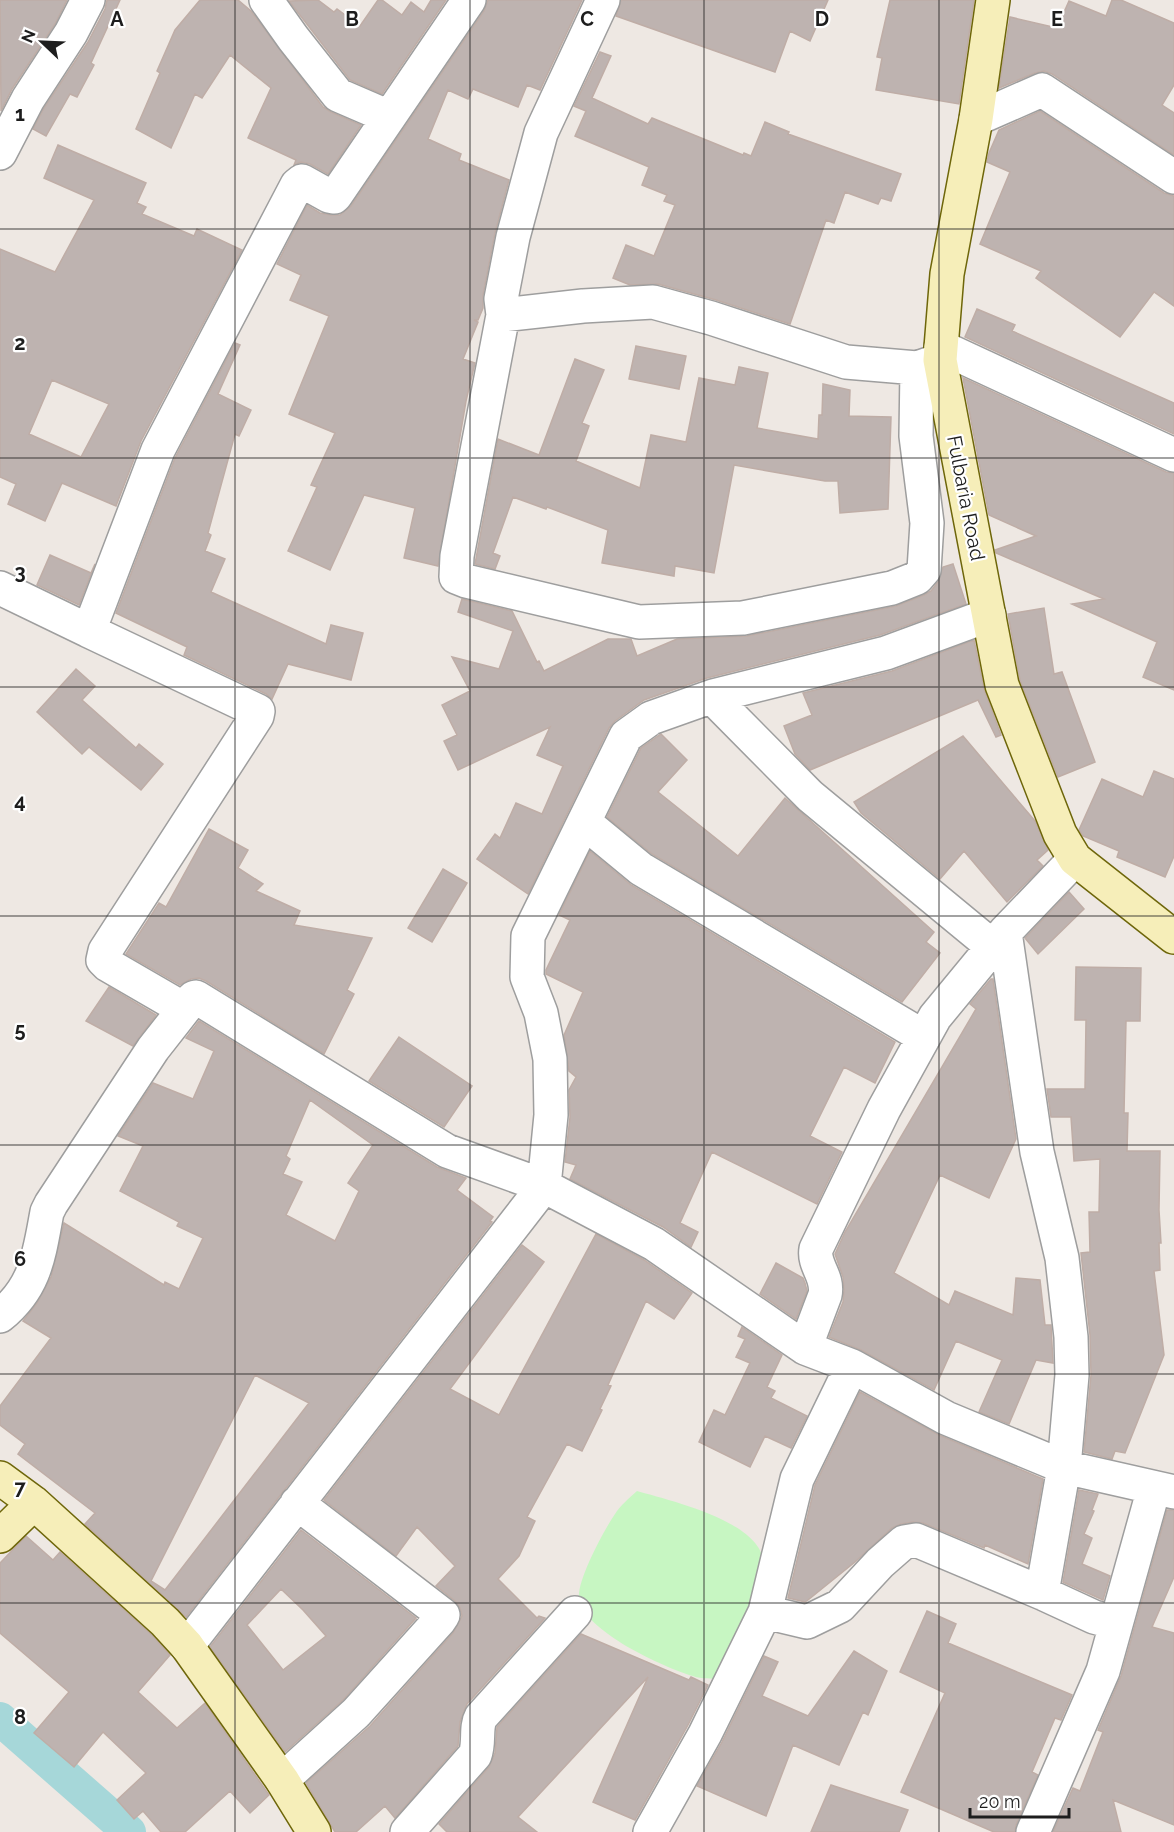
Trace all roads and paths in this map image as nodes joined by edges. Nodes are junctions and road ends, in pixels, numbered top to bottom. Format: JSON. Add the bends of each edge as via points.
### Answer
{"nodes":[{"id":1,"x":88,"y":0,"type":"edge"},
{"id":2,"x":266,"y":0,"type":"edge"},
{"id":3,"x":469,"y":0,"type":"edge"},
{"id":4,"x":603,"y":0,"type":"edge"},
{"id":5,"x":993,"y":0,"type":"edge"},
{"id":6,"x":389,"y":117,"type":"junction"},
{"id":7,"x":976,"y":119,"type":"junction"},
{"id":8,"x":0,"y":153,"type":"edge"},
{"id":9,"x":1174,"y":177,"type":"edge"},
{"id":10,"x":503,"y":315,"type":"junction"},
{"id":11,"x":933,"y":358,"type":"junction"},
{"id":12,"x":1174,"y":455,"type":"edge"},
{"id":13,"x":0,"y":588,"type":"edge"},
{"id":14,"x":989,"y":615,"type":"junction"},
{"id":15,"x":90,"y":631,"type":"junction"},
{"id":16,"x":712,"y":697,"type":"junction"},
{"id":17,"x":584,"y":822,"type":"junction"},
{"id":18,"x":1075,"y":859,"type":"junction"},
{"id":19,"x":1174,"y":937,"type":"edge"},
{"id":20,"x":999,"y":940,"type":"junction"},
{"id":21,"x":184,"y":1009,"type":"junction"},
{"id":22,"x":924,"y":1037,"type":"junction"},
{"id":23,"x":544,"y":1186,"type":"junction"},
{"id":24,"x":0,"y":1316,"type":"edge"},
{"id":25,"x":805,"y":1348,"type":"junction"},
{"id":26,"x":852,"y":1366,"type":"junction"},
{"id":27,"x":1064,"y":1467,"type":"junction"},
{"id":28,"x":0,"y":1478,"type":"edge"},
{"id":29,"x":1164,"y":1490,"type":"edge"},
{"id":30,"x":34,"y":1503,"type":"junction"},
{"id":31,"x":297,"y":1503,"type":"junction"},
{"id":32,"x":0,"y":1536,"type":"edge"},
{"id":33,"x":1042,"y":1593,"type":"junction"},
{"id":34,"x":575,"y":1612,"type":"dead end"},
{"id":35,"x":765,"y":1612,"type":"junction"},
{"id":36,"x":1116,"y":1623,"type":"junction"},
{"id":37,"x":187,"y":1646,"type":"junction"},
{"id":38,"x":282,"y":1780,"type":"junction"},
{"id":39,"x":314,"y":1832,"type":"edge"},
{"id":40,"x":406,"y":1832,"type":"edge"},
{"id":41,"x":651,"y":1832,"type":"edge"},
{"id":42,"x":1033,"y":1832,"type":"edge"}],
"edges":[{"from":1,"to":8,"type":"street","via":[[27,99]]},
{"from":2,"to":6,"type":"street","via":[[338,95]]},
{"from":3,"to":6,"type":"street"},
{"from":4,"to":10,"type":"street","via":[[541,133],[513,237],[501,299]]},
{"from":5,"to":7,"type":"main road","name":"Fulbaria Road"},
{"from":6,"to":15,"type":"street","via":[[334,197],[302,181],[297,185],[158,450]]},
{"from":7,"to":9,"type":"street","via":[[1042,90]]},
{"from":7,"to":11,"type":"main road","name":"Fulbaria Road"},
{"from":10,"to":11,"type":"street","via":[[653,302],[846,362]]},
{"from":10,"to":11,"type":"street","via":[[456,577],[639,622],[743,618],[873,593],[917,578],[924,570],[927,523],[916,436]]},
{"from":11,"to":12,"type":"street"},
{"from":11,"to":14,"type":"main road","name":"Fulbaria Road"},
{"from":13,"to":15,"type":"street"},
{"from":14,"to":16,"type":"street","via":[[886,653]]},
{"from":14,"to":18,"type":"main road","name":"Fulbaria Road","via":[[1002,685],[1060,834]]},
{"from":15,"to":21,"type":"street","via":[[258,711],[105,951],[103,960],[108,965]]},
{"from":16,"to":17,"type":"street","via":[[651,718],[626,736]]},
{"from":16,"to":20,"type":"street","via":[[810,796]]},
{"from":17,"to":22,"type":"street","via":[[641,869]]},
{"from":17,"to":23,"type":"street","via":[[528,936],[527,977],[541,1013],[550,1059],[551,1115]]},
{"from":18,"to":19,"type":"main road","name":"Fulbaria Road"},
{"from":18,"to":20,"type":"street"},
{"from":20,"to":22,"type":"street"},
{"from":20,"to":27,"type":"street","via":[[1037,1152],[1062,1258],[1072,1375]]},
{"from":21,"to":23,"type":"street","via":[[196,997],[447,1151]]},
{"from":21,"to":24,"type":"street","via":[[153,1049],[51,1204],[31,1280]]},
{"from":22,"to":25,"type":"street","via":[[816,1249],[815,1259],[827,1286]]},
{"from":23,"to":25,"type":"street","via":[[654,1244]]},
{"from":23,"to":31,"type":"street"},
{"from":25,"to":26,"type":"street"},
{"from":26,"to":27,"type":"street","via":[[946,1418]]},
{"from":26,"to":35,"type":"street","via":[[797,1479]]},
{"from":27,"to":29,"type":"street"},
{"from":27,"to":33,"type":"street"},
{"from":28,"to":30,"type":"main road"},
{"from":29,"to":36,"type":"street"},
{"from":30,"to":32,"type":"main road"},
{"from":30,"to":37,"type":"main road"},
{"from":31,"to":37,"type":"street"},
{"from":31,"to":38,"type":"street","via":[[442,1615],[356,1713]]},
{"from":33,"to":35,"type":"street","via":[[916,1540],[904,1542],[840,1606],[807,1622]]},
{"from":33,"to":36,"type":"street"},
{"from":34,"to":40,"type":"street","via":[[481,1717],[475,1755]]},
{"from":35,"to":41,"type":"street"},
{"from":36,"to":42,"type":"street","via":[[1103,1671]]},
{"from":37,"to":38,"type":"main road"},
{"from":38,"to":39,"type":"main road"}]}
